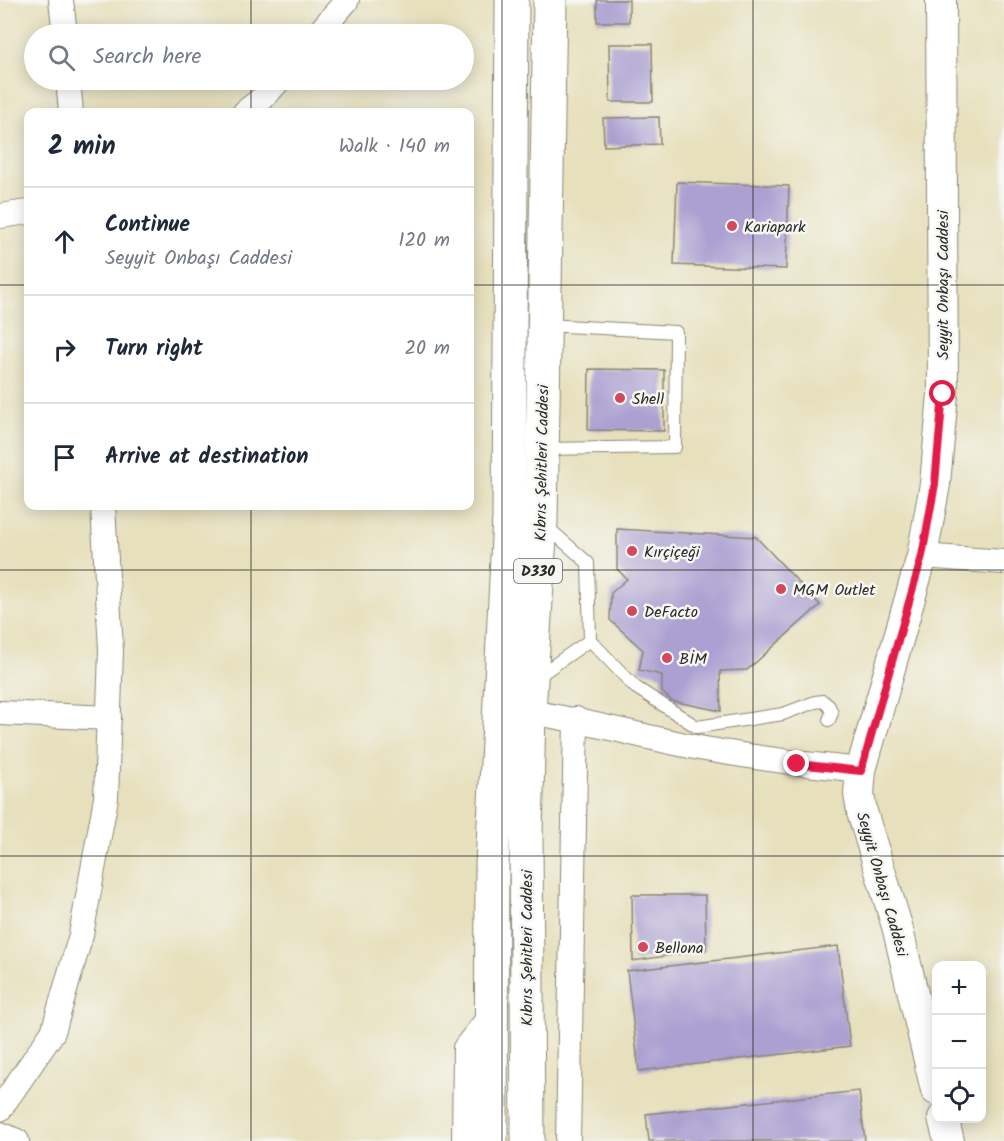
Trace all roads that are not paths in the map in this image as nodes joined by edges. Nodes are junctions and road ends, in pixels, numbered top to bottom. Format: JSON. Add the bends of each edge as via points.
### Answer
{"nodes":[{"id":1,"x":61,"y":0,"type":"edge"},
{"id":2,"x":347,"y":0,"type":"edge"},
{"id":3,"x":512,"y":0,"type":"edge"},
{"id":4,"x":550,"y":0,"type":"edge"},
{"id":5,"x":941,"y":0,"type":"edge"},
{"id":6,"x":63,"y":24,"type":"edge"},
{"id":7,"x":327,"y":24,"type":"edge"},
{"id":8,"x":69,"y":90,"type":"edge"},
{"id":9,"x":270,"y":90,"type":"edge"},
{"id":10,"x":70,"y":108,"type":"edge"},
{"id":11,"x":251,"y":108,"type":"edge"},
{"id":12,"x":24,"y":213,"type":"edge"},
{"id":13,"x":0,"y":216,"type":"edge"},
{"id":14,"x":544,"y":325,"type":"junction"},
{"id":15,"x":542,"y":449,"type":"junction"},
{"id":16,"x":104,"y":510,"type":"edge"},
{"id":17,"x":541,"y":521,"type":"junction"},
{"id":18,"x":922,"y":556,"type":"junction"},
{"id":19,"x":1004,"y":562,"type":"edge"},
{"id":20,"x":590,"y":640,"type":"junction"},
{"id":21,"x":530,"y":697,"type":"junction"},
{"id":22,"x":0,"y":713,"type":"edge"},
{"id":23,"x":109,"y":718,"type":"junction"},
{"id":24,"x":576,"y":719,"type":"junction"},
{"id":25,"x":829,"y":720,"type":"dead end"},
{"id":26,"x":861,"y":771,"type":"junction"},
{"id":27,"x":491,"y":1015,"type":"junction"},
{"id":28,"x":932,"y":1073,"type":"edge"},
{"id":29,"x":0,"y":1109,"type":"edge"},
{"id":30,"x":944,"y":1123,"type":"edge"},
{"id":31,"x":0,"y":1134,"type":"edge"},
{"id":32,"x":17,"y":1141,"type":"edge"},
{"id":33,"x":464,"y":1141,"type":"edge"},
{"id":34,"x":491,"y":1141,"type":"edge"},
{"id":35,"x":528,"y":1141,"type":"edge"},
{"id":36,"x":568,"y":1141,"type":"edge"},
{"id":37,"x":949,"y":1141,"type":"edge"}],
"edges":[{"from":1,"to":6,"type":"street"},
{"from":2,"to":7,"type":"street"},
{"from":3,"to":27,"type":"highway","name":"Kıbrıs Şehitleri Caddesi","number":"D330","via":[[509,517],[492,865]]},
{"from":4,"to":14,"type":"highway","name":"Kıbrıs Şehitleri Caddesi","number":"D330"},
{"from":5,"to":18,"type":"street","name":"Seyyit Onbaşı Caddesi","via":[[943,394],[935,484]]},
{"from":8,"to":10,"type":"street"},
{"from":9,"to":11,"type":"street"},
{"from":12,"to":13,"type":"street"},
{"from":14,"to":15,"type":"highway","name":"Kıbrıs Şehitleri Caddesi","number":"D330"},
{"from":14,"to":15,"type":"lane","via":[[676,332],[675,447]]},
{"from":15,"to":17,"type":"highway","name":"Kıbrıs Şehitleri Caddesi","number":"D330"},
{"from":16,"to":23,"type":"street","via":[[111,650]]},
{"from":17,"to":20,"type":"lane","via":[[588,563]]},
{"from":17,"to":21,"type":"highway","name":"Kıbrıs Şehitleri Caddesi","number":"D330"},
{"from":18,"to":19,"type":"street"},
{"from":18,"to":26,"type":"street","name":"Seyyit Onbaşı Caddesi"},
{"from":20,"to":21,"type":"lane"},
{"from":20,"to":25,"type":"lane","via":[[635,687],[697,727],[783,714],[823,701],[832,713]]},
{"from":21,"to":24,"type":"street"},
{"from":21,"to":35,"type":"highway","name":"Kıbrıs Şehitleri Caddesi","number":"D330","via":[[526,835]]},
{"from":22,"to":23,"type":"street"},
{"from":23,"to":29,"type":"street","via":[[106,798],[81,935],[53,1032]]},
{"from":24,"to":26,"type":"street","via":[[704,748]]},
{"from":24,"to":36,"type":"street"},
{"from":26,"to":28,"type":"street","name":"Seyyit Onbaşı Caddesi","via":[[862,812],[897,926]]},
{"from":27,"to":33,"type":"street","via":[[465,1048]]},
{"from":27,"to":34,"type":"highway","name":"Kıbrıs Şehitleri Caddesi","number":"D330"},
{"from":30,"to":37,"type":"street"},
{"from":31,"to":32,"type":"street"}]}
